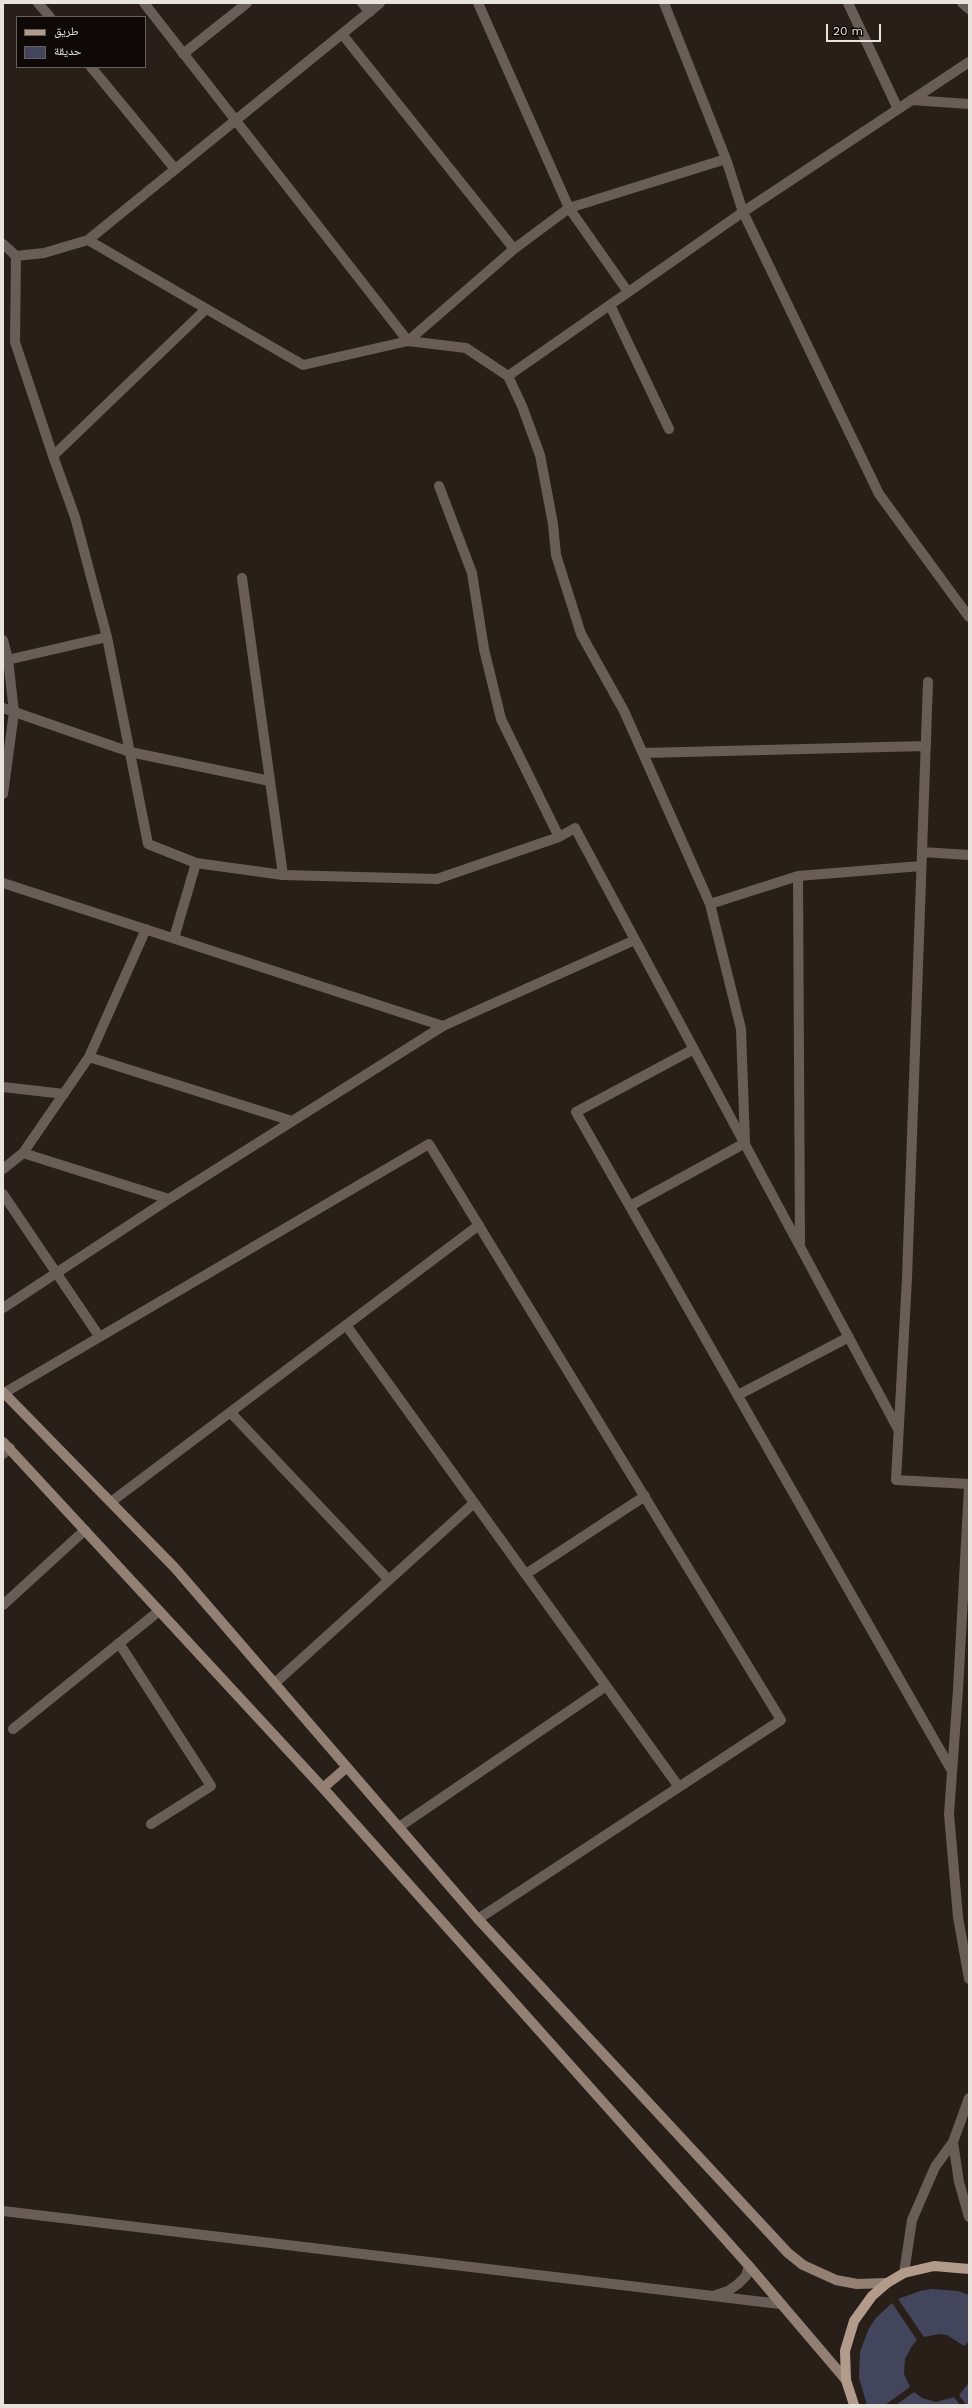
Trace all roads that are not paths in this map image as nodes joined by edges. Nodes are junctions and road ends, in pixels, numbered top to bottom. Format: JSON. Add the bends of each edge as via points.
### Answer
{"nodes":[{"id":1,"x":38,"y":3,"type":"edge"},
{"id":2,"x":144,"y":3,"type":"edge"},
{"id":3,"x":247,"y":3,"type":"edge"},
{"id":4,"x":362,"y":3,"type":"edge"},
{"id":5,"x":380,"y":3,"type":"edge"},
{"id":6,"x":478,"y":3,"type":"edge"},
{"id":7,"x":664,"y":3,"type":"edge"},
{"id":8,"x":848,"y":3,"type":"edge"},
{"id":9,"x":962,"y":3,"type":"edge"},
{"id":10,"x":969,"y":9,"type":"edge"},
{"id":11,"x":370,"y":12,"type":"junction"},
{"id":12,"x":49,"y":16,"type":"edge"},
{"id":13,"x":342,"y":34,"type":"junction"},
{"id":14,"x":183,"y":54,"type":"junction"},
{"id":15,"x":969,"y":62,"type":"edge"},
{"id":16,"x":92,"y":68,"type":"edge"},
{"id":17,"x":911,"y":100,"type":"junction"},
{"id":18,"x":969,"y":104,"type":"edge"},
{"id":19,"x":898,"y":110,"type":"junction"},
{"id":20,"x":234,"y":121,"type":"junction"},
{"id":21,"x":726,"y":159,"type":"junction"},
{"id":22,"x":175,"y":169,"type":"junction"},
{"id":23,"x":569,"y":208,"type":"junction"},
{"id":24,"x":743,"y":212,"type":"junction"},
{"id":25,"x":88,"y":240,"type":"junction"},
{"id":26,"x":3,"y":244,"type":"edge"},
{"id":27,"x":514,"y":249,"type":"junction"},
{"id":28,"x":16,"y":256,"type":"junction"},
{"id":29,"x":628,"y":292,"type":"junction"},
{"id":30,"x":610,"y":305,"type":"junction"},
{"id":31,"x":206,"y":309,"type":"junction"},
{"id":32,"x":408,"y":341,"type":"junction"},
{"id":33,"x":508,"y":376,"type":"junction"},
{"id":34,"x":669,"y":429,"type":"dead end"},
{"id":35,"x":54,"y":456,"type":"junction"},
{"id":36,"x":439,"y":486,"type":"dead end"},
{"id":37,"x":242,"y":578,"type":"dead end"},
{"id":38,"x":969,"y":616,"type":"edge"},
{"id":39,"x":107,"y":637,"type":"junction"},
{"id":40,"x":3,"y":640,"type":"edge"},
{"id":41,"x":5,"y":660,"type":"edge"},
{"id":42,"x":928,"y":682,"type":"dead end"},
{"id":43,"x":3,"y":708,"type":"edge"},
{"id":44,"x":14,"y":712,"type":"junction"},
{"id":45,"x":926,"y":746,"type":"junction"},
{"id":46,"x":130,"y":752,"type":"junction"},
{"id":47,"x":643,"y":753,"type":"junction"},
{"id":48,"x":270,"y":781,"type":"junction"},
{"id":49,"x":3,"y":794,"type":"edge"},
{"id":50,"x":559,"y":837,"type":"junction"},
{"id":51,"x":922,"y":852,"type":"junction"},
{"id":52,"x":969,"y":855,"type":"edge"},
{"id":53,"x":196,"y":863,"type":"junction"},
{"id":54,"x":922,"y":866,"type":"junction"},
{"id":55,"x":283,"y":875,"type":"junction"},
{"id":56,"x":798,"y":876,"type":"junction"},
{"id":57,"x":3,"y":883,"type":"edge"},
{"id":58,"x":710,"y":904,"type":"junction"},
{"id":59,"x":146,"y":929,"type":"junction"},
{"id":60,"x":174,"y":938,"type":"junction"},
{"id":61,"x":635,"y":940,"type":"junction"},
{"id":62,"x":443,"y":1026,"type":"junction"},
{"id":63,"x":694,"y":1049,"type":"junction"},
{"id":64,"x":89,"y":1057,"type":"junction"},
{"id":65,"x":3,"y":1087,"type":"edge"},
{"id":66,"x":64,"y":1094,"type":"junction"},
{"id":67,"x":292,"y":1121,"type":"junction"},
{"id":68,"x":745,"y":1143,"type":"junction"},
{"id":69,"x":24,"y":1153,"type":"junction"},
{"id":70,"x":3,"y":1169,"type":"edge"},
{"id":71,"x":3,"y":1194,"type":"edge"},
{"id":72,"x":169,"y":1199,"type":"junction"},
{"id":73,"x":630,"y":1206,"type":"junction"},
{"id":74,"x":479,"y":1225,"type":"junction"},
{"id":75,"x":800,"y":1245,"type":"junction"},
{"id":76,"x":56,"y":1273,"type":"junction"},
{"id":77,"x":3,"y":1308,"type":"edge"},
{"id":78,"x":346,"y":1325,"type":"junction"},
{"id":79,"x":99,"y":1336,"type":"junction"},
{"id":80,"x":849,"y":1337,"type":"junction"},
{"id":81,"x":4,"y":1392,"type":"edge"},
{"id":82,"x":738,"y":1395,"type":"junction"},
{"id":83,"x":231,"y":1413,"type":"junction"},
{"id":84,"x":898,"y":1430,"type":"junction"},
{"id":85,"x":5,"y":1448,"type":"edge"},
{"id":86,"x":969,"y":1484,"type":"edge"},
{"id":87,"x":969,"y":1487,"type":"edge"},
{"id":88,"x":645,"y":1496,"type":"junction"},
{"id":89,"x":111,"y":1502,"type":"junction"},
{"id":90,"x":474,"y":1503,"type":"junction"},
{"id":91,"x":85,"y":1530,"type":"junction"},
{"id":92,"x":526,"y":1574,"type":"junction"},
{"id":93,"x":388,"y":1579,"type":"junction"},
{"id":94,"x":3,"y":1604,"type":"edge"},
{"id":95,"x":159,"y":1611,"type":"junction"},
{"id":96,"x":119,"y":1643,"type":"junction"},
{"id":97,"x":275,"y":1683,"type":"junction"},
{"id":98,"x":606,"y":1686,"type":"junction"},
{"id":99,"x":13,"y":1729,"type":"dead end"},
{"id":100,"x":347,"y":1767,"type":"junction"},
{"id":101,"x":952,"y":1771,"type":"junction"},
{"id":102,"x":679,"y":1787,"type":"junction"},
{"id":103,"x":323,"y":1788,"type":"junction"},
{"id":104,"x":151,"y":1824,"type":"dead end"},
{"id":105,"x":399,"y":1827,"type":"junction"},
{"id":106,"x":478,"y":1919,"type":"junction"},
{"id":107,"x":969,"y":1979,"type":"edge"},
{"id":108,"x":969,"y":2098,"type":"edge"},
{"id":109,"x":953,"y":2142,"type":"junction"},
{"id":110,"x":3,"y":2211,"type":"edge"},
{"id":111,"x":969,"y":2217,"type":"edge"},
{"id":112,"x":749,"y":2266,"type":"junction"},
{"id":113,"x":969,"y":2269,"type":"edge"},
{"id":114,"x":904,"y":2274,"type":"junction"},
{"id":115,"x":887,"y":2283,"type":"junction"},
{"id":116,"x":712,"y":2296,"type":"junction"},
{"id":117,"x":780,"y":2304,"type":"junction"},
{"id":118,"x":846,"y":2380,"type":"junction"},
{"id":119,"x":854,"y":2405,"type":"edge"}],
"edges":[{"from":1,"to":12,"type":"street"},
{"from":2,"to":14,"type":"street"},
{"from":3,"to":14,"type":"street"},
{"from":4,"to":11,"type":"street"},
{"from":5,"to":11,"type":"street"},
{"from":6,"to":23,"type":"street"},
{"from":7,"to":21,"type":"street"},
{"from":8,"to":19,"type":"street"},
{"from":9,"to":10,"type":"street"},
{"from":11,"to":13,"type":"street"},
{"from":13,"to":20,"type":"street"},
{"from":13,"to":27,"type":"street"},
{"from":14,"to":20,"type":"street"},
{"from":15,"to":17,"type":"street"},
{"from":16,"to":22,"type":"street"},
{"from":17,"to":18,"type":"street"},
{"from":17,"to":19,"type":"street"},
{"from":19,"to":24,"type":"street"},
{"from":20,"to":22,"type":"street"},
{"from":20,"to":32,"type":"street"},
{"from":21,"to":23,"type":"street"},
{"from":21,"to":24,"type":"street"},
{"from":22,"to":25,"type":"street"},
{"from":23,"to":27,"type":"street"},
{"from":23,"to":29,"type":"street"},
{"from":24,"to":29,"type":"street"},
{"from":24,"to":38,"type":"street","via":[[879,494]]},
{"from":25,"to":28,"type":"street","via":[[44,253]]},
{"from":25,"to":31,"type":"street"},
{"from":26,"to":28,"type":"street"},
{"from":27,"to":32,"type":"street"},
{"from":28,"to":35,"type":"street","via":[[15,342]]},
{"from":29,"to":30,"type":"street"},
{"from":30,"to":33,"type":"street"},
{"from":30,"to":34,"type":"street"},
{"from":31,"to":32,"type":"street","via":[[303,365]]},
{"from":31,"to":35,"type":"street"},
{"from":32,"to":33,"type":"street","via":[[466,348]]},
{"from":33,"to":47,"type":"street","via":[[540,455],[556,555],[581,634],[624,711]]},
{"from":35,"to":39,"type":"street","via":[[73,511]]},
{"from":36,"to":50,"type":"street","via":[[472,573],[484,648],[501,719]]},
{"from":37,"to":48,"type":"street"},
{"from":39,"to":41,"type":"street"},
{"from":39,"to":46,"type":"street"},
{"from":40,"to":41,"type":"street"},
{"from":41,"to":44,"type":"street"},
{"from":42,"to":45,"type":"street"},
{"from":43,"to":44,"type":"street"},
{"from":44,"to":46,"type":"street"},
{"from":44,"to":49,"type":"street"},
{"from":45,"to":47,"type":"street"},
{"from":45,"to":51,"type":"street"},
{"from":46,"to":48,"type":"street"},
{"from":46,"to":53,"type":"street","via":[[148,844]]},
{"from":47,"to":58,"type":"street"},
{"from":48,"to":55,"type":"street"},
{"from":50,"to":55,"type":"street","via":[[437,878]]},
{"from":50,"to":61,"type":"street","via":[[575,828]]},
{"from":51,"to":52,"type":"street"},
{"from":51,"to":54,"type":"street"},
{"from":53,"to":55,"type":"street"},
{"from":53,"to":60,"type":"street"},
{"from":54,"to":56,"type":"street"},
{"from":54,"to":84,"type":"street","via":[[907,1278]]},
{"from":56,"to":58,"type":"street"},
{"from":56,"to":75,"type":"street"},
{"from":57,"to":59,"type":"street"},
{"from":58,"to":68,"type":"street","via":[[741,1029]]},
{"from":59,"to":60,"type":"street"},
{"from":59,"to":64,"type":"street"},
{"from":60,"to":62,"type":"street"},
{"from":61,"to":62,"type":"street"},
{"from":61,"to":63,"type":"street"},
{"from":62,"to":67,"type":"street"},
{"from":63,"to":68,"type":"street"},
{"from":63,"to":73,"type":"street","via":[[576,1112]]},
{"from":64,"to":66,"type":"street"},
{"from":64,"to":67,"type":"street"},
{"from":65,"to":66,"type":"street"},
{"from":66,"to":69,"type":"street"},
{"from":67,"to":72,"type":"street"},
{"from":68,"to":73,"type":"street"},
{"from":68,"to":75,"type":"street"},
{"from":69,"to":70,"type":"street"},
{"from":69,"to":72,"type":"street"},
{"from":71,"to":76,"type":"street"},
{"from":72,"to":76,"type":"street"},
{"from":73,"to":82,"type":"street"},
{"from":74,"to":78,"type":"street"},
{"from":74,"to":79,"type":"street","via":[[428,1144]]},
{"from":74,"to":88,"type":"street"},
{"from":75,"to":80,"type":"street"},
{"from":76,"to":77,"type":"street"},
{"from":76,"to":79,"type":"street"},
{"from":78,"to":83,"type":"street"},
{"from":78,"to":90,"type":"street"},
{"from":79,"to":81,"type":"street"},
{"from":80,"to":82,"type":"street"},
{"from":80,"to":84,"type":"street"},
{"from":81,"to":89,"type":"main road"},
{"from":82,"to":101,"type":"street"},
{"from":83,"to":89,"type":"street"},
{"from":83,"to":93,"type":"street"},
{"from":84,"to":86,"type":"street","via":[[896,1480]]},
{"from":85,"to":91,"type":"main road"},
{"from":87,"to":101,"type":"street"},
{"from":88,"to":92,"type":"street"},
{"from":88,"to":102,"type":"street","via":[[781,1720]]},
{"from":89,"to":97,"type":"main road","via":[[175,1568]]},
{"from":90,"to":92,"type":"street"},
{"from":90,"to":93,"type":"street"},
{"from":91,"to":94,"type":"street"},
{"from":91,"to":95,"type":"main road"},
{"from":92,"to":98,"type":"street"},
{"from":93,"to":97,"type":"street"},
{"from":95,"to":96,"type":"street"},
{"from":95,"to":103,"type":"main road"},
{"from":96,"to":99,"type":"street"},
{"from":96,"to":104,"type":"street","via":[[211,1786]]},
{"from":97,"to":100,"type":"main road"},
{"from":98,"to":102,"type":"street"},
{"from":98,"to":105,"type":"street"},
{"from":100,"to":103,"type":"main road"},
{"from":100,"to":105,"type":"main road"},
{"from":101,"to":107,"type":"street","via":[[949,1814],[958,1917]]},
{"from":102,"to":106,"type":"street"},
{"from":103,"to":112,"type":"main road"},
{"from":105,"to":106,"type":"main road"},
{"from":106,"to":115,"type":"main road","via":[[788,2253],[808,2268],[836,2280],[856,2284]]},
{"from":108,"to":109,"type":"street"},
{"from":109,"to":111,"type":"street","via":[[959,2182]]},
{"from":109,"to":114,"type":"street","via":[[936,2167],[912,2220]]},
{"from":110,"to":116,"type":"street"},
{"from":112,"to":116,"type":"street","via":[[746,2276],[738,2284],[728,2291]]},
{"from":112,"to":117,"type":"main road"},
{"from":113,"to":114,"type":"main road","via":[[934,2266]]},
{"from":114,"to":115,"type":"main road"},
{"from":115,"to":118,"type":"main road","via":[[872,2296],[854,2321],[845,2351]]},
{"from":116,"to":117,"type":"street"},
{"from":117,"to":118,"type":"main road"},
{"from":118,"to":119,"type":"main road"}]}
